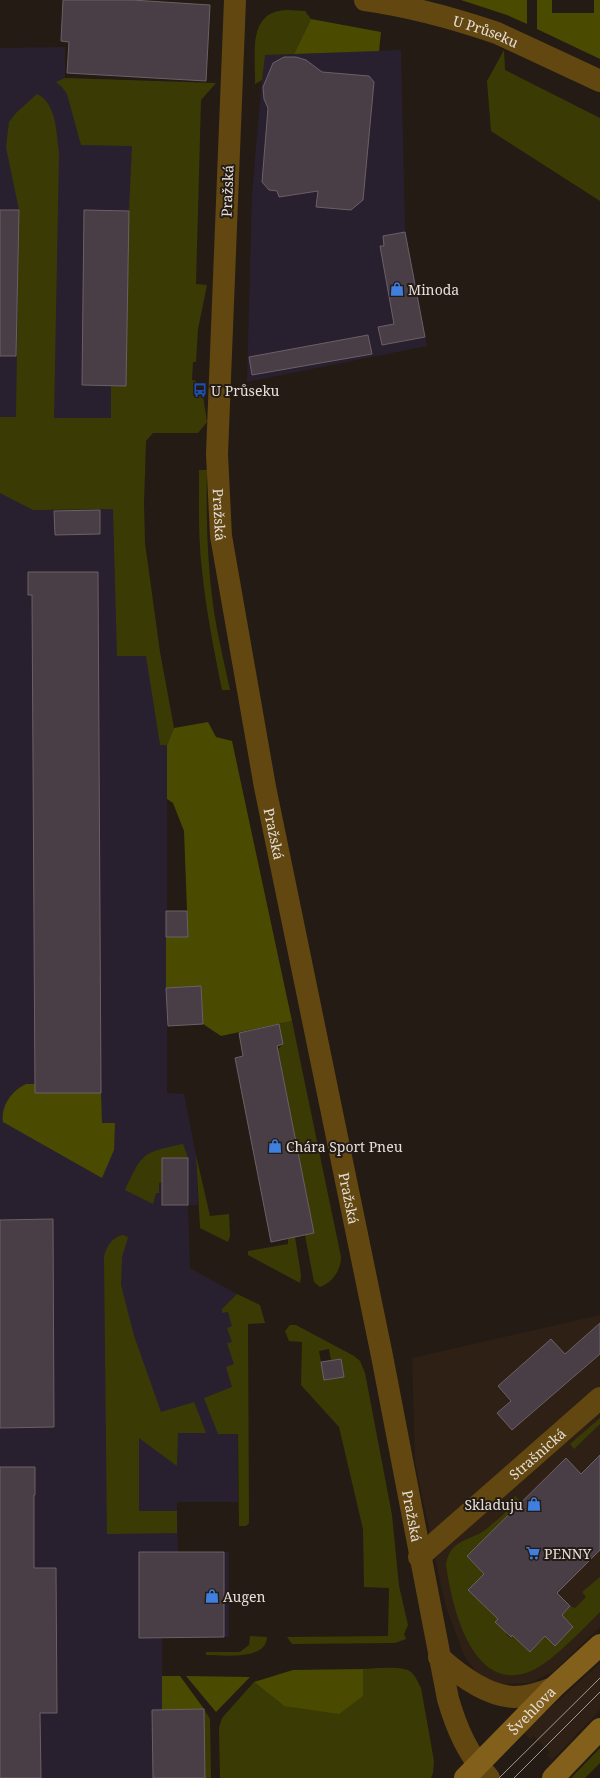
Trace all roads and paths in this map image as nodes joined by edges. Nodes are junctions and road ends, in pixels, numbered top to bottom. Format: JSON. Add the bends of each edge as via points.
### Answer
{"nodes":[{"id":1,"x":235,"y":0,"type":"edge"},
{"id":2,"x":365,"y":0,"type":"edge"},
{"id":3,"x":600,"y":81,"type":"edge"},
{"id":4,"x":600,"y":1398,"type":"edge"},
{"id":5,"x":419,"y":1557,"type":"junction"},
{"id":6,"x":600,"y":1645,"type":"edge"},
{"id":7,"x":440,"y":1657,"type":"junction"},
{"id":8,"x":553,"y":1688,"type":"junction"},
{"id":9,"x":600,"y":1729,"type":"edge"},
{"id":10,"x":478,"y":1774,"type":"edge"},
{"id":11,"x":553,"y":1778,"type":"edge"}],
"edges":[{"from":1,"to":5,"type":"street","name":"Pražská","via":[[217,446],[221,536],[265,787],[382,1356]]},
{"from":2,"to":3,"type":"street","name":"U Průseku","via":[[386,3],[497,33]]},
{"from":4,"to":5,"type":"street","name":"Strašnická"},
{"from":5,"to":7,"type":"street","name":"Pražská"},
{"from":6,"to":8,"type":"main road","name":"Švehlova"},
{"from":7,"to":8,"type":"street","via":[[468,1680],[503,1695],[532,1695]]},
{"from":7,"to":10,"type":"street","name":"Pražská","via":[[455,1723]]},
{"from":8,"to":10,"type":"main road","name":"Švehlova"},
{"from":9,"to":11,"type":"main road"}]}
